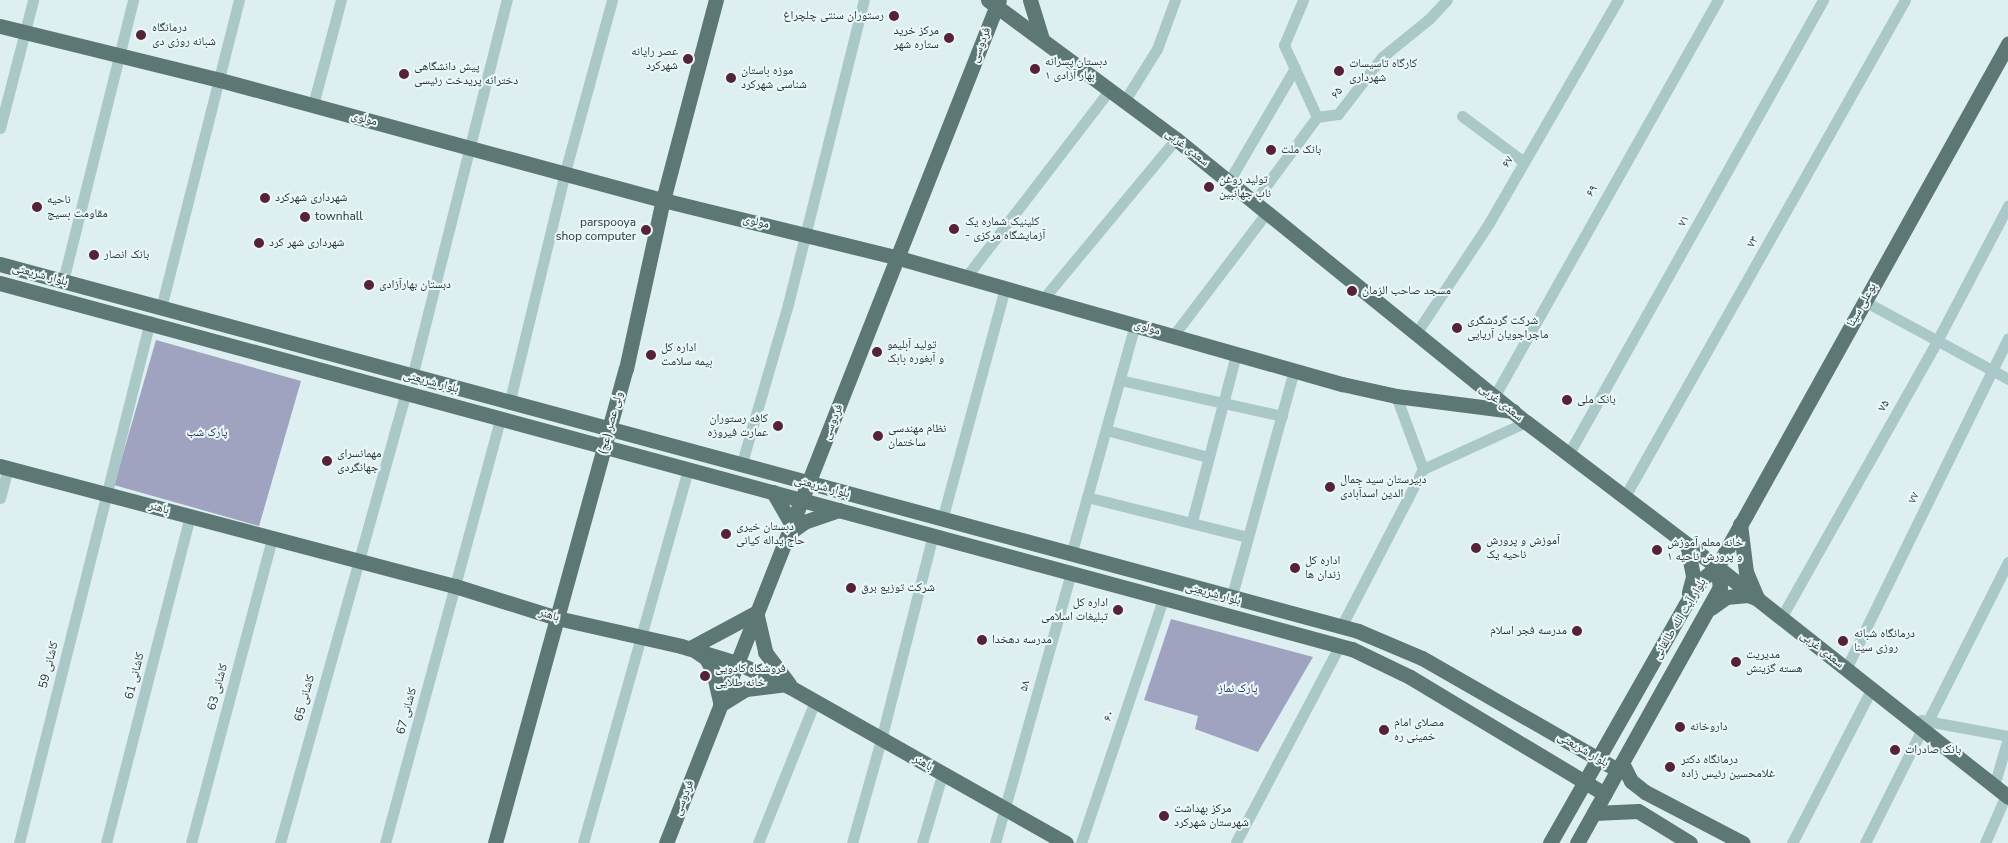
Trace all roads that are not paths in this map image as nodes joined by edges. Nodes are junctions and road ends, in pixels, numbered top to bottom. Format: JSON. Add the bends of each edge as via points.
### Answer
{"nodes":[{"id":1,"x":33,"y":0,"type":"edge"},
{"id":2,"x":133,"y":0,"type":"edge"},
{"id":3,"x":239,"y":0,"type":"edge"},
{"id":4,"x":341,"y":0,"type":"edge"},
{"id":5,"x":507,"y":0,"type":"edge"},
{"id":6,"x":612,"y":0,"type":"edge"},
{"id":7,"x":716,"y":0,"type":"edge"},
{"id":8,"x":864,"y":0,"type":"edge"},
{"id":9,"x":1030,"y":0,"type":"edge"},
{"id":10,"x":1175,"y":0,"type":"edge"},
{"id":11,"x":1303,"y":0,"type":"edge"},
{"id":12,"x":1447,"y":0,"type":"edge"},
{"id":13,"x":1618,"y":0,"type":"edge"},
{"id":14,"x":1718,"y":0,"type":"edge"},
{"id":15,"x":1823,"y":0,"type":"edge"},
{"id":16,"x":1905,"y":0,"type":"edge"},
{"id":17,"x":994,"y":2,"type":"edge"},
{"id":18,"x":0,"y":26,"type":"edge"},
{"id":19,"x":24,"y":33,"type":"junction"},
{"id":20,"x":1041,"y":37,"type":"junction"},
{"id":21,"x":2008,"y":44,"type":"edge"},
{"id":22,"x":120,"y":54,"type":"junction"},
{"id":23,"x":1295,"y":68,"type":"junction"},
{"id":24,"x":220,"y":80,"type":"junction"},
{"id":25,"x":1110,"y":88,"type":"junction"},
{"id":26,"x":1125,"y":100,"type":"junction"},
{"id":27,"x":313,"y":105,"type":"junction"},
{"id":28,"x":1462,"y":116,"type":"dead end"},
{"id":29,"x":1318,"y":117,"type":"junction"},
{"id":30,"x":0,"y":128,"type":"edge"},
{"id":31,"x":1176,"y":139,"type":"junction"},
{"id":32,"x":469,"y":147,"type":"junction"},
{"id":33,"x":1524,"y":162,"type":"junction"},
{"id":34,"x":565,"y":172,"type":"junction"},
{"id":35,"x":1229,"y":181,"type":"junction"},
{"id":36,"x":663,"y":200,"type":"junction"},
{"id":37,"x":1254,"y":202,"type":"junction"},
{"id":38,"x":2008,"y":206,"type":"edge"},
{"id":39,"x":1267,"y":212,"type":"junction"},
{"id":40,"x":804,"y":233,"type":"junction"},
{"id":41,"x":899,"y":258,"type":"junction"},
{"id":42,"x":0,"y":264,"type":"edge"},
{"id":43,"x":966,"y":277,"type":"junction"},
{"id":44,"x":62,"y":281,"type":"junction"},
{"id":45,"x":0,"y":283,"type":"edge"},
{"id":46,"x":1005,"y":288,"type":"junction"},
{"id":47,"x":1043,"y":299,"type":"junction"},
{"id":48,"x":1864,"y":302,"type":"junction"},
{"id":49,"x":161,"y":308,"type":"junction"},
{"id":50,"x":150,"y":321,"type":"junction"},
{"id":51,"x":1135,"y":325,"type":"junction"},
{"id":52,"x":1415,"y":334,"type":"junction"},
{"id":53,"x":1173,"y":336,"type":"junction"},
{"id":54,"x":2008,"y":339,"type":"edge"},
{"id":55,"x":1937,"y":341,"type":"junction"},
{"id":56,"x":1236,"y":354,"type":"junction"},
{"id":57,"x":1294,"y":370,"type":"junction"},
{"id":58,"x":1991,"y":371,"type":"junction"},
{"id":59,"x":412,"y":377,"type":"junction"},
{"id":60,"x":2008,"y":379,"type":"edge"},
{"id":61,"x":1120,"y":380,"type":"junction"},
{"id":62,"x":405,"y":394,"type":"junction"},
{"id":63,"x":1396,"y":396,"type":"junction"},
{"id":64,"x":1494,"y":397,"type":"junction"},
{"id":65,"x":1223,"y":403,"type":"junction"},
{"id":66,"x":510,"y":404,"type":"junction"},
{"id":67,"x":1513,"y":411,"type":"junction"},
{"id":68,"x":1282,"y":416,"type":"junction"},
{"id":69,"x":500,"y":418,"type":"junction"},
{"id":70,"x":1526,"y":422,"type":"junction"},
{"id":71,"x":1106,"y":430,"type":"junction"},
{"id":72,"x":609,"y":431,"type":"junction"},
{"id":73,"x":605,"y":446,"type":"junction"},
{"id":74,"x":1568,"y":455,"type":"junction"},
{"id":75,"x":1208,"y":457,"type":"junction"},
{"id":76,"x":741,"y":466,"type":"junction"},
{"id":77,"x":4,"y":467,"type":"edge"},
{"id":78,"x":688,"y":469,"type":"junction"},
{"id":79,"x":1423,"y":469,"type":"junction"},
{"id":80,"x":809,"y":484,"type":"junction"},
{"id":81,"x":773,"y":492,"type":"junction"},
{"id":82,"x":106,"y":494,"type":"junction"},
{"id":83,"x":1087,"y":497,"type":"junction"},
{"id":84,"x":0,"y":498,"type":"edge"},
{"id":85,"x":1624,"y":498,"type":"junction"},
{"id":86,"x":802,"y":500,"type":"junction"},
{"id":87,"x":840,"y":510,"type":"junction"},
{"id":88,"x":190,"y":517,"type":"junction"},
{"id":89,"x":942,"y":520,"type":"junction"},
{"id":90,"x":1192,"y":521,"type":"junction"},
{"id":91,"x":1740,"y":524,"type":"junction"},
{"id":92,"x":791,"y":529,"type":"junction"},
{"id":93,"x":933,"y":535,"type":"junction"},
{"id":94,"x":1248,"y":537,"type":"junction"},
{"id":95,"x":272,"y":538,"type":"junction"},
{"id":96,"x":1687,"y":545,"type":"junction"},
{"id":97,"x":1071,"y":555,"type":"junction"},
{"id":98,"x":356,"y":561,"type":"junction"},
{"id":99,"x":2008,"y":562,"type":"edge"},
{"id":100,"x":1717,"y":567,"type":"junction"},
{"id":101,"x":1071,"y":572,"type":"junction"},
{"id":102,"x":455,"y":586,"type":"junction"},
{"id":103,"x":1164,"y":597,"type":"junction"},
{"id":104,"x":1231,"y":599,"type":"junction"},
{"id":105,"x":1758,"y":599,"type":"junction"},
{"id":106,"x":1686,"y":604,"type":"junction"},
{"id":107,"x":757,"y":612,"type":"junction"},
{"id":108,"x":1704,"y":614,"type":"junction"},
{"id":109,"x":556,"y":618,"type":"junction"},
{"id":110,"x":1781,"y":618,"type":"junction"},
{"id":111,"x":1341,"y":627,"type":"junction"},
{"id":112,"x":641,"y":637,"type":"junction"},
{"id":113,"x":1339,"y":647,"type":"junction"},
{"id":114,"x":690,"y":648,"type":"junction"},
{"id":115,"x":737,"y":663,"type":"junction"},
{"id":116,"x":1846,"y":669,"type":"junction"},
{"id":117,"x":791,"y":687,"type":"junction"},
{"id":118,"x":1872,"y":690,"type":"junction"},
{"id":119,"x":815,"y":701,"type":"junction"},
{"id":120,"x":720,"y":705,"type":"junction"},
{"id":121,"x":1925,"y":725,"type":"junction"},
{"id":122,"x":2008,"y":737,"type":"edge"},
{"id":123,"x":882,"y":740,"type":"junction"},
{"id":124,"x":1598,"y":759,"type":"junction"},
{"id":125,"x":1621,"y":768,"type":"junction"},
{"id":126,"x":942,"y":775,"type":"junction"},
{"id":127,"x":1585,"y":782,"type":"junction"},
{"id":128,"x":1645,"y":792,"type":"junction"},
{"id":129,"x":2002,"y":793,"type":"edge"},
{"id":130,"x":1605,"y":794,"type":"junction"},
{"id":131,"x":1005,"y":808,"type":"junction"},
{"id":132,"x":1638,"y":811,"type":"junction"},
{"id":133,"x":1594,"y":813,"type":"junction"},
{"id":134,"x":1236,"y":842,"type":"edge"},
{"id":135,"x":19,"y":843,"type":"edge"},
{"id":136,"x":106,"y":843,"type":"edge"},
{"id":137,"x":191,"y":843,"type":"edge"},
{"id":138,"x":280,"y":843,"type":"edge"},
{"id":139,"x":385,"y":843,"type":"edge"},
{"id":140,"x":495,"y":843,"type":"edge"},
{"id":141,"x":583,"y":843,"type":"edge"},
{"id":142,"x":666,"y":843,"type":"edge"},
{"id":143,"x":758,"y":843,"type":"edge"},
{"id":144,"x":852,"y":843,"type":"edge"},
{"id":145,"x":922,"y":843,"type":"edge"},
{"id":146,"x":995,"y":843,"type":"edge"},
{"id":147,"x":1066,"y":843,"type":"edge"},
{"id":148,"x":1081,"y":843,"type":"edge"},
{"id":149,"x":1550,"y":843,"type":"edge"},
{"id":150,"x":1577,"y":843,"type":"edge"},
{"id":151,"x":1690,"y":843,"type":"edge"},
{"id":152,"x":1743,"y":843,"type":"edge"},
{"id":153,"x":1792,"y":843,"type":"edge"},
{"id":154,"x":1865,"y":843,"type":"edge"},
{"id":155,"x":1985,"y":843,"type":"edge"}],
"edges":[{"from":1,"to":19,"type":"street"},
{"from":2,"to":22,"type":"street"},
{"from":3,"to":24,"type":"street"},
{"from":4,"to":27,"type":"street"},
{"from":5,"to":32,"type":"street"},
{"from":6,"to":34,"type":"street"},
{"from":7,"to":36,"type":"main road","name":"ولی عصر (عج)"},
{"from":8,"to":40,"type":"street"},
{"from":9,"to":20,"type":"main road"},
{"from":10,"to":26,"type":"street","via":[[1157,49]]},
{"from":11,"to":23,"type":"street","via":[[1284,45]]},
{"from":12,"to":29,"type":"street","name":"۶۵","via":[[1429,19],[1382,56],[1338,114]]},
{"from":13,"to":33,"type":"street","name":"۶۷"},
{"from":14,"to":64,"type":"street","name":"۶۹"},
{"from":15,"to":74,"type":"street","name":"۷۱"},
{"from":16,"to":85,"type":"street","name":"۷۳"},
{"from":17,"to":20,"type":"main road","name":"سعدی غربی"},
{"from":17,"to":41,"type":"main road","name":"فردوسی"},
{"from":18,"to":19,"type":"main road","name":"مولوی"},
{"from":19,"to":22,"type":"main road","name":"مولوی"},
{"from":19,"to":30,"type":"street"},
{"from":20,"to":25,"type":"main road","name":"سعدی غربی"},
{"from":21,"to":48,"type":"main road","name":"بوعلی سینا"},
{"from":22,"to":24,"type":"main road","name":"مولوی"},
{"from":22,"to":44,"type":"street"},
{"from":23,"to":29,"type":"street"},
{"from":23,"to":35,"type":"street"},
{"from":24,"to":27,"type":"main road","name":"مولوی"},
{"from":24,"to":49,"type":"street"},
{"from":25,"to":26,"type":"main road","name":"سعدی غربی"},
{"from":25,"to":43,"type":"street"},
{"from":26,"to":31,"type":"main road","name":"سعدی غربی"},
{"from":27,"to":32,"type":"main road","name":"مولوی"},
{"from":28,"to":33,"type":"street"},
{"from":29,"to":37,"type":"street"},
{"from":31,"to":35,"type":"main road","name":"سعدی غربی"},
{"from":31,"to":47,"type":"street"},
{"from":32,"to":34,"type":"main road","name":"مولوی"},
{"from":32,"to":59,"type":"street"},
{"from":33,"to":52,"type":"street","name":"۶۷","via":[[1489,223]]},
{"from":34,"to":36,"type":"main road","name":"مولوی"},
{"from":34,"to":66,"type":"street"},
{"from":35,"to":37,"type":"main road","name":"سعدی غربی"},
{"from":36,"to":40,"type":"main road","name":"مولوی"},
{"from":36,"to":72,"type":"main road","name":"ولی عصر (عج)"},
{"from":37,"to":39,"type":"main road","name":"سعدی غربی"},
{"from":38,"to":55,"type":"street","name":"۷۵"},
{"from":39,"to":52,"type":"main road","name":"سعدی غربی"},
{"from":39,"to":53,"type":"street"},
{"from":40,"to":41,"type":"main road","name":"مولوی"},
{"from":40,"to":76,"type":"street","via":[[788,304]]},
{"from":41,"to":43,"type":"main road","name":"مولوی"},
{"from":41,"to":80,"type":"main road","name":"فردوسی"},
{"from":42,"to":44,"type":"main road","name":"بلوار شریعتی"},
{"from":43,"to":46,"type":"main road","name":"مولوی"},
{"from":44,"to":49,"type":"main road","name":"بلوار شریعتی"},
{"from":45,"to":50,"type":"main road","name":"بلوار شریعتی"},
{"from":46,"to":47,"type":"main road","name":"مولوی"},
{"from":46,"to":89,"type":"street"},
{"from":47,"to":51,"type":"main road","name":"مولوی"},
{"from":48,"to":55,"type":"street"},
{"from":48,"to":91,"type":"main road","name":"بوعلی سینا"},
{"from":49,"to":50,"type":"main road"},
{"from":49,"to":59,"type":"main road","name":"بلوار شریعتی"},
{"from":50,"to":62,"type":"main road","name":"بلوار شریعتی"},
{"from":50,"to":82,"type":"street","name":"کاشانی 59"},
{"from":51,"to":53,"type":"main road","name":"مولوی"},
{"from":51,"to":61,"type":"street"},
{"from":52,"to":64,"type":"main road","name":"سعدی غربی"},
{"from":53,"to":56,"type":"main road","name":"مولوی"},
{"from":54,"to":58,"type":"street","name":"۷۷"},
{"from":55,"to":58,"type":"street"},
{"from":55,"to":110,"type":"street","name":"۷۵"},
{"from":56,"to":57,"type":"main road","name":"مولوی"},
{"from":56,"to":65,"type":"street"},
{"from":57,"to":63,"type":"main road","name":"مولوی"},
{"from":57,"to":68,"type":"street"},
{"from":58,"to":60,"type":"street"},
{"from":58,"to":116,"type":"street","name":"۷۷"},
{"from":59,"to":66,"type":"main road","name":"بلوار شریعتی"},
{"from":61,"to":65,"type":"street"},
{"from":61,"to":71,"type":"street"},
{"from":62,"to":69,"type":"main road","name":"بلوار شریعتی"},
{"from":62,"to":98,"type":"street","name":"کاشانی 65"},
{"from":63,"to":67,"type":"main road","name":"مولوی"},
{"from":63,"to":79,"type":"street"},
{"from":64,"to":67,"type":"main road","name":"سعدی غربی"},
{"from":65,"to":68,"type":"street"},
{"from":65,"to":75,"type":"street"},
{"from":66,"to":72,"type":"main road","name":"بلوار شریعتی"},
{"from":67,"to":70,"type":"main road","name":"سعدی غربی"},
{"from":68,"to":94,"type":"street"},
{"from":69,"to":73,"type":"main road","name":"بلوار شریعتی"},
{"from":69,"to":102,"type":"street","name":"کاشانی 67"},
{"from":70,"to":74,"type":"main road","name":"سعدی غربی"},
{"from":70,"to":79,"type":"street"},
{"from":71,"to":75,"type":"street"},
{"from":71,"to":83,"type":"street"},
{"from":72,"to":73,"type":"main road","name":"ولی عصر (عج)"},
{"from":72,"to":76,"type":"main road","name":"بلوار شریعتی"},
{"from":73,"to":78,"type":"main road","name":"بلوار شریعتی"},
{"from":73,"to":109,"type":"main road","name":"ولی عصر (عج)"},
{"from":74,"to":85,"type":"main road","name":"سعدی غربی"},
{"from":75,"to":90,"type":"street"},
{"from":76,"to":80,"type":"main road","name":"بلوار شریعتی"},
{"from":77,"to":82,"type":"main road","name":"باهنر"},
{"from":77,"to":84,"type":"street"},
{"from":78,"to":81,"type":"main road","name":"بلوار شریعتی"},
{"from":78,"to":112,"type":"street"},
{"from":79,"to":111,"type":"street"},
{"from":80,"to":86,"type":"main road","name":"فردوسی"},
{"from":80,"to":89,"type":"main road","name":"بلوار شریعتی"},
{"from":81,"to":86,"type":"main road","name":"بلوار شریعتی"},
{"from":81,"to":92,"type":"main road"},
{"from":82,"to":88,"type":"main road","name":"باهنر"},
{"from":82,"to":135,"type":"street","name":"کاشانی 59"},
{"from":83,"to":90,"type":"street"},
{"from":83,"to":97,"type":"street"},
{"from":85,"to":96,"type":"main road","name":"سعدی غربی"},
{"from":86,"to":87,"type":"main road","name":"بلوار شریعتی"},
{"from":86,"to":92,"type":"main road","name":"فردوسی"},
{"from":87,"to":92,"type":"main road"},
{"from":87,"to":93,"type":"main road","name":"بلوار شریعتی"},
{"from":88,"to":95,"type":"main road","name":"باهنر"},
{"from":88,"to":136,"type":"street","name":"کاشانی 61"},
{"from":89,"to":97,"type":"main road","name":"بلوار شریعتی"},
{"from":90,"to":94,"type":"street"},
{"from":91,"to":100,"type":"main road","name":"بوعلی سینا"},
{"from":91,"to":105,"type":"main road","via":[[1746,572]]},
{"from":92,"to":107,"type":"main road","name":"فردوسی"},
{"from":93,"to":101,"type":"main road","name":"بلوار شریعتی"},
{"from":93,"to":123,"type":"street"},
{"from":94,"to":104,"type":"street"},
{"from":95,"to":98,"type":"main road","name":"باهنر"},
{"from":95,"to":137,"type":"street","name":"کاشانی 63"},
{"from":96,"to":100,"type":"main road","name":"سعدی غربی"},
{"from":96,"to":106,"type":"main road","via":[[1693,577]]},
{"from":97,"to":104,"type":"main road","name":"بلوار شریعتی"},
{"from":98,"to":102,"type":"main road","name":"باهنر"},
{"from":98,"to":138,"type":"street","name":"کاشانی 65"},
{"from":99,"to":121,"type":"street"},
{"from":100,"to":105,"type":"main road","name":"سعدی غربی"},
{"from":100,"to":106,"type":"main road","name":"بلوار آیت الله طالقانی","via":[[1701,580]]},
{"from":100,"to":108,"type":"main road","name":"بلوار آیت الله طالقانی","via":[[1720,587]]},
{"from":101,"to":103,"type":"main road","name":"بلوار شریعتی"},
{"from":101,"to":131,"type":"street","name":"۵۸"},
{"from":102,"to":109,"type":"main road","name":"باهنر"},
{"from":102,"to":139,"type":"street","name":"کاشانی 67"},
{"from":103,"to":113,"type":"main road","name":"بلوار شریعتی"},
{"from":103,"to":148,"type":"street","name":"۶۰"},
{"from":104,"to":111,"type":"main road","name":"بلوار شریعتی"},
{"from":105,"to":108,"type":"main road","via":[[1748,595],[1726,597],[1717,600]]},
{"from":105,"to":110,"type":"main road","name":"سعدی غربی"},
{"from":106,"to":124,"type":"main road","name":"بلوار آیت الله طالقانی"},
{"from":107,"to":114,"type":"main road"},
{"from":107,"to":115,"type":"main road","name":"فردوسی"},
{"from":107,"to":117,"type":"main road","via":[[765,652]]},
{"from":108,"to":125,"type":"main road","name":"بلوار آیت الله طالقانی"},
{"from":109,"to":112,"type":"main road","name":"باهنر"},
{"from":109,"to":140,"type":"main road","name":"ولی عصر (عج)"},
{"from":110,"to":116,"type":"main road","name":"سعدی غربی"},
{"from":111,"to":113,"type":"main road"},
{"from":111,"to":124,"type":"main road","name":"بلوار شریعتی","via":[[1387,641],[1422,658]]},
{"from":112,"to":114,"type":"main road","name":"باهنر"},
{"from":112,"to":141,"type":"street"},
{"from":113,"to":127,"type":"main road","name":"بلوار شریعتی","via":[[1392,667]]},
{"from":113,"to":134,"type":"street"},
{"from":114,"to":115,"type":"main road","name":"باهنر"},
{"from":114,"to":120,"type":"main road","via":[[706,658],[714,671]]},
{"from":115,"to":117,"type":"main road","name":"باهنر"},
{"from":115,"to":120,"type":"main road","name":"فردوسی"},
{"from":116,"to":118,"type":"main road","name":"سعدی غربی"},
{"from":117,"to":119,"type":"main road","name":"باهنر"},
{"from":117,"to":120,"type":"main road","via":[[754,687],[739,692]]},
{"from":118,"to":121,"type":"main road","name":"سعدی غربی","via":[[1908,718]]},
{"from":118,"to":153,"type":"street"},
{"from":119,"to":123,"type":"main road","name":"باهنر"},
{"from":119,"to":143,"type":"street"},
{"from":120,"to":142,"type":"main road","name":"فردوسی"},
{"from":121,"to":122,"type":"street"},
{"from":121,"to":129,"type":"main road","name":"سعدی غربی"},
{"from":121,"to":154,"type":"street"},
{"from":122,"to":129,"type":"street"},
{"from":123,"to":126,"type":"main road","name":"باهنر"},
{"from":123,"to":144,"type":"street"},
{"from":124,"to":125,"type":"main road","name":"بلوار شریعتی"},
{"from":124,"to":127,"type":"main road","name":"بلوار آیت الله طالقانی"},
{"from":125,"to":128,"type":"main road","name":"بلوار شریعتی"},
{"from":125,"to":130,"type":"main road","name":"بلوار آیت الله طالقانی"},
{"from":126,"to":131,"type":"main road","name":"باهنر"},
{"from":126,"to":145,"type":"street"},
{"from":127,"to":130,"type":"main road","name":"بلوار شریعتی"},
{"from":127,"to":149,"type":"main road","name":"بلوار آیت الله طالقانی"},
{"from":128,"to":132,"type":"main road","via":[[1632,798]]},
{"from":128,"to":152,"type":"main road","name":"بلوار شریعتی"},
{"from":129,"to":155,"type":"street"},
{"from":130,"to":133,"type":"main road","name":"بلوار آیت الله طالقانی"},
{"from":131,"to":146,"type":"street"},
{"from":131,"to":147,"type":"main road","name":"باهنر"},
{"from":132,"to":133,"type":"main road"},
{"from":132,"to":151,"type":"main road"},
{"from":133,"to":150,"type":"main road","name":"بلوار آیت الله طالقانی"}]}
